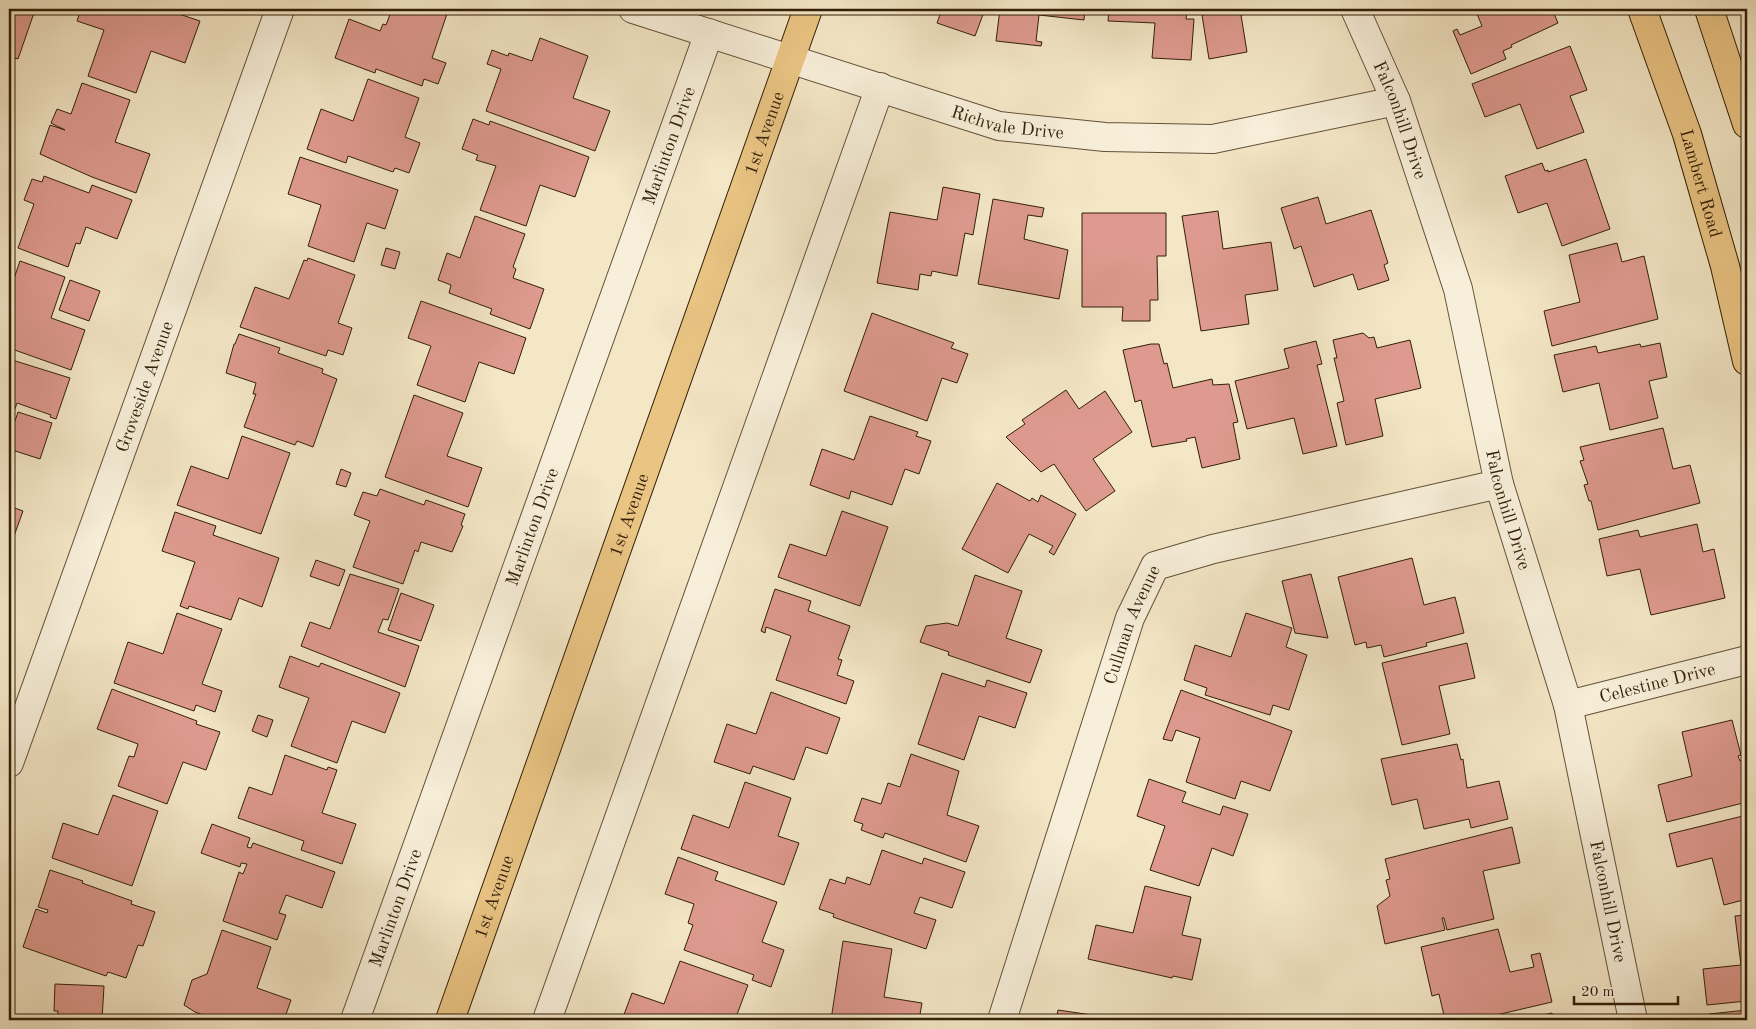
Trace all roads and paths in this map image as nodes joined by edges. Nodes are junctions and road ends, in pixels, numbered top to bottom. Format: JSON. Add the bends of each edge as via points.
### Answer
{"nodes":[{"id":1,"x":280,"y":9,"type":"edge"},
{"id":2,"x":633,"y":9,"type":"edge"},
{"id":3,"x":808,"y":9,"type":"edge"},
{"id":4,"x":1355,"y":9,"type":"edge"},
{"id":5,"x":1642,"y":9,"type":"edge"},
{"id":6,"x":1709,"y":9,"type":"edge"},
{"id":7,"x":709,"y":33,"type":"junction"},
{"id":8,"x":790,"y":58,"type":"junction"},
{"id":9,"x":880,"y":87,"type":"junction"},
{"id":10,"x":1396,"y":101,"type":"junction"},
{"id":11,"x":1747,"y":124,"type":"edge"},
{"id":12,"x":1747,"y":361,"type":"edge"},
{"id":13,"x":1498,"y":484,"type":"junction"},
{"id":14,"x":1747,"y":660,"type":"edge"},
{"id":15,"x":1568,"y":705,"type":"junction"},
{"id":16,"x":9,"y":763,"type":"edge"},
{"id":17,"x":355,"y":1020,"type":"edge"},
{"id":18,"x":450,"y":1020,"type":"edge"},
{"id":19,"x":548,"y":1020,"type":"edge"},
{"id":20,"x":1002,"y":1020,"type":"edge"},
{"id":21,"x":1633,"y":1020,"type":"edge"}],
"edges":[{"from":1,"to":16,"type":"street","name":"Groveside Avenue"},
{"from":2,"to":7,"type":"street","name":"Richvale Drive"},
{"from":3,"to":8,"type":"main road","name":"1st Avenue"},
{"from":4,"to":10,"type":"street","name":"Falconhill Drive"},
{"from":5,"to":12,"type":"main road","name":"Lambert Road","via":[[1687,134],[1725,266]]},
{"from":6,"to":11,"type":"main road"},
{"from":7,"to":8,"type":"street","name":"Richvale Drive"},
{"from":7,"to":17,"type":"street","name":"Marlinton Drive"},
{"from":8,"to":9,"type":"street","name":"Richvale Drive"},
{"from":8,"to":18,"type":"main road","name":"1st Avenue"},
{"from":9,"to":10,"type":"street","name":"Richvale Drive","via":[[999,126],[1104,137],[1213,139]]},
{"from":9,"to":19,"type":"street"},
{"from":10,"to":13,"type":"street","name":"Falconhill Drive","via":[[1458,289]]},
{"from":13,"to":15,"type":"street","name":"Falconhill Drive"},
{"from":13,"to":20,"type":"street","name":"Cullman Avenue","via":[[1212,549],[1155,566],[1130,618]]},
{"from":14,"to":15,"type":"street","name":"Celestine Drive"},
{"from":15,"to":21,"type":"street","name":"Falconhill Drive"}]}
